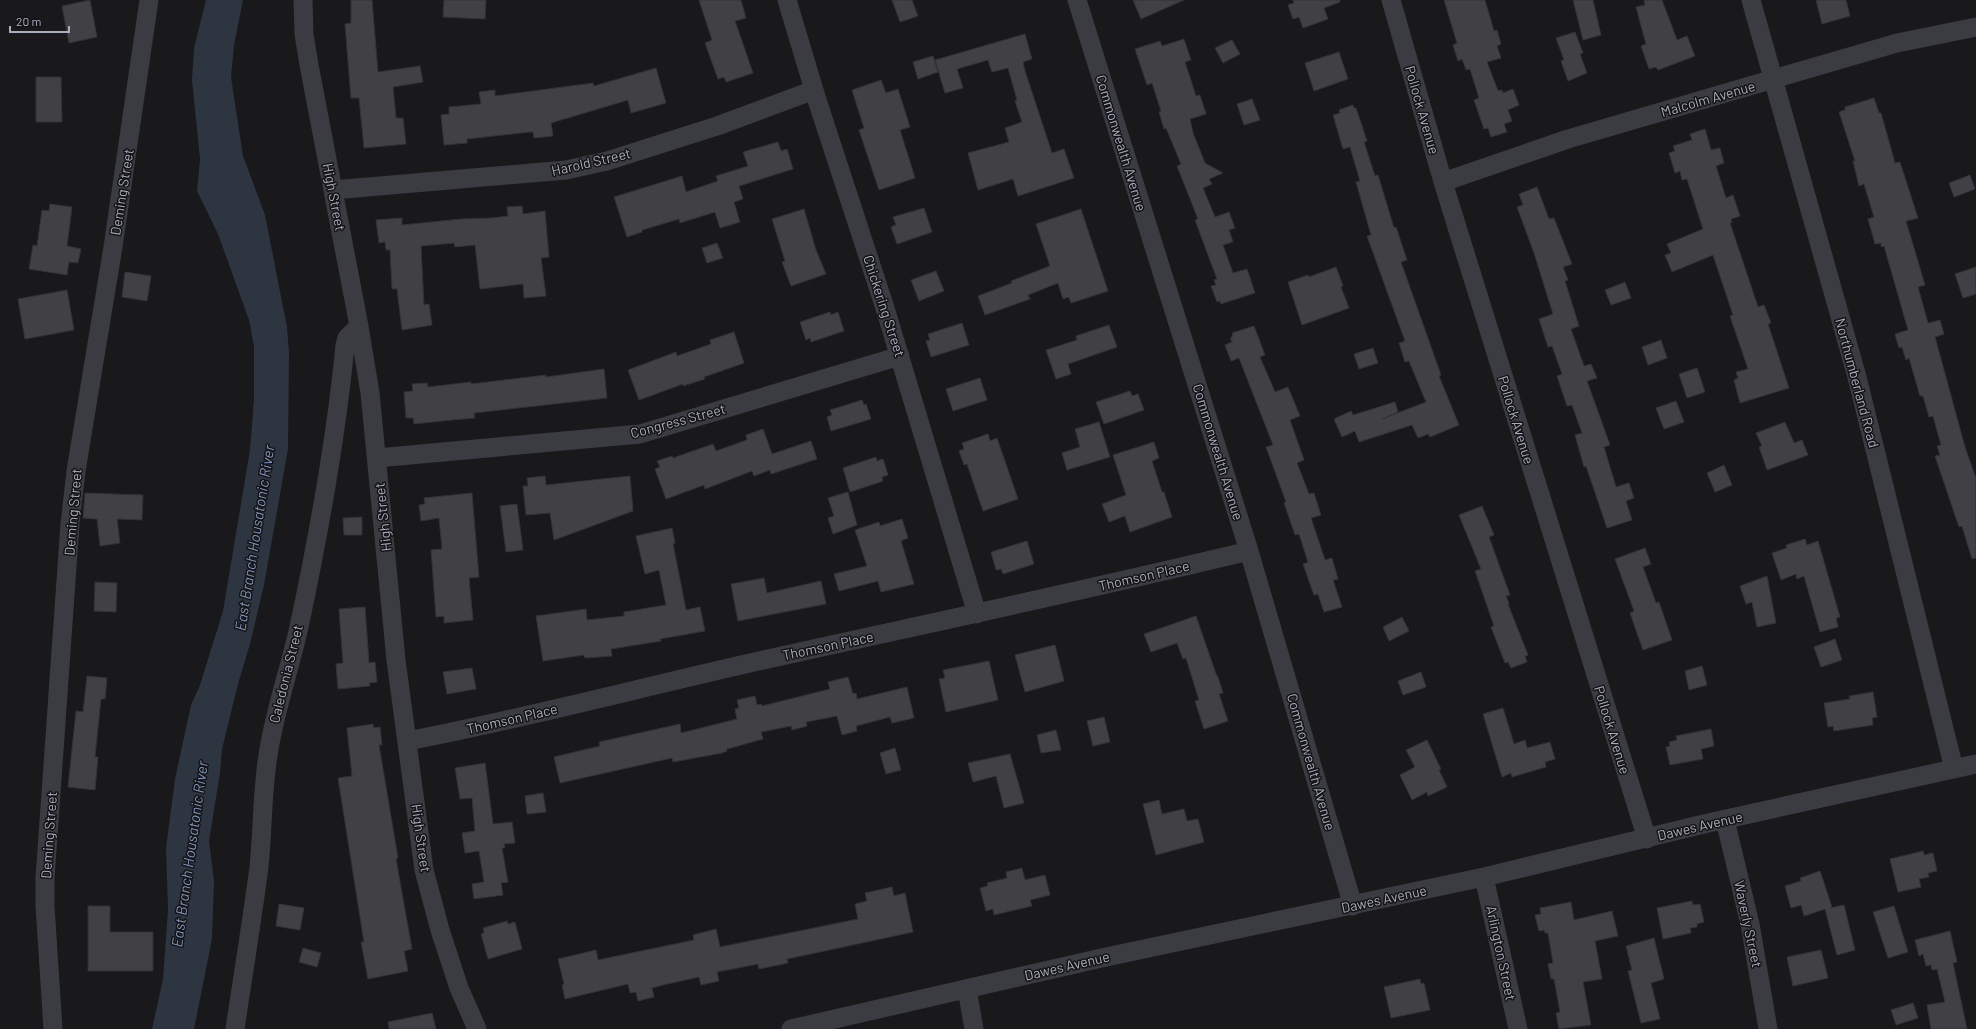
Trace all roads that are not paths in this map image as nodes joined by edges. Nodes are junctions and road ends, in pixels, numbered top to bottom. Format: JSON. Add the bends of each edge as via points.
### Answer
{"nodes":[{"id":1,"x":149,"y":0,"type":"edge"},
{"id":2,"x":303,"y":0,"type":"edge"},
{"id":3,"x":787,"y":0,"type":"edge"},
{"id":4,"x":1077,"y":0,"type":"edge"},
{"id":5,"x":1391,"y":0,"type":"edge"},
{"id":6,"x":1751,"y":0,"type":"edge"},
{"id":7,"x":1976,"y":27,"type":"edge"},
{"id":8,"x":1772,"y":80,"type":"junction"},
{"id":9,"x":814,"y":90,"type":"junction"},
{"id":10,"x":1443,"y":182,"type":"junction"},
{"id":11,"x":333,"y":190,"type":"junction"},
{"id":12,"x":359,"y":326,"type":"junction"},
{"id":13,"x":900,"y":356,"type":"junction"},
{"id":14,"x":377,"y":458,"type":"junction"},
{"id":15,"x":1249,"y":551,"type":"junction"},
{"id":16,"x":977,"y":614,"type":"junction"},
{"id":17,"x":407,"y":741,"type":"junction"},
{"id":18,"x":1976,"y":764,"type":"edge"},
{"id":19,"x":1954,"y":769,"type":"junction"},
{"id":20,"x":1725,"y":820,"type":"junction"},
{"id":21,"x":1646,"y":839,"type":"junction"},
{"id":22,"x":1484,"y":877,"type":"junction"},
{"id":23,"x":1353,"y":906,"type":"junction"},
{"id":24,"x":967,"y":988,"type":"junction"},
{"id":25,"x":53,"y":1029,"type":"edge"},
{"id":26,"x":234,"y":1029,"type":"edge"},
{"id":27,"x":477,"y":1029,"type":"edge"},
{"id":28,"x":791,"y":1029,"type":"edge"},
{"id":29,"x":974,"y":1029,"type":"edge"},
{"id":30,"x":1518,"y":1029,"type":"edge"},
{"id":31,"x":1768,"y":1029,"type":"edge"}],
"edges":[{"from":1,"to":25,"type":"street","name":"Deming Street","via":[[70,524],[45,906]]},
{"from":2,"to":11,"type":"street","name":"High Street","via":[[304,34]]},
{"from":3,"to":9,"type":"street","name":"Chickering Street"},
{"from":4,"to":15,"type":"street","name":"Commonwealth Avenue"},
{"from":5,"to":10,"type":"street","name":"Pollock Avenue"},
{"from":6,"to":8,"type":"street","name":"Northumberland Road"},
{"from":7,"to":8,"type":"street","name":"Malcolm Avenue","via":[[1897,43]]},
{"from":8,"to":10,"type":"street","name":"Malcolm Avenue","via":[[1568,139]]},
{"from":8,"to":19,"type":"street","name":"Northumberland Road","via":[[1857,377]]},
{"from":9,"to":11,"type":"street","name":"Harold Street","via":[[717,126],[607,161],[566,170]]},
{"from":9,"to":13,"type":"street","name":"Chickering Street"},
{"from":10,"to":21,"type":"street","name":"Pollock Avenue"},
{"from":11,"to":12,"type":"street","name":"High Street"},
{"from":12,"to":14,"type":"street","name":"High Street"},
{"from":12,"to":26,"type":"street","name":"Caledonia Street","via":[[347,338],[345,345],[336,430],[325,499],[298,629],[276,709],[269,748],[264,778],[259,865]]},
{"from":13,"to":14,"type":"street","name":"Congress Street","via":[[640,434]]},
{"from":13,"to":16,"type":"street","name":"Chickering Street"},
{"from":14,"to":17,"type":"street","name":"High Street","via":[[396,660]]},
{"from":15,"to":16,"type":"street","name":"Thomson Place"},
{"from":15,"to":23,"type":"street","name":"Commonwealth Avenue"},
{"from":16,"to":17,"type":"street","name":"Thomson Place"},
{"from":17,"to":27,"type":"street","name":"High Street","via":[[424,870],[459,988]]},
{"from":18,"to":19,"type":"street","name":"Dawes Avenue"},
{"from":19,"to":20,"type":"street","name":"Dawes Avenue"},
{"from":20,"to":21,"type":"street","name":"Dawes Avenue"},
{"from":20,"to":31,"type":"street","name":"Waverly Street","via":[[1750,924]]},
{"from":21,"to":22,"type":"street","name":"Dawes Avenue"},
{"from":22,"to":23,"type":"street","name":"Dawes Avenue"},
{"from":22,"to":30,"type":"street","name":"Arlington Street"},
{"from":23,"to":24,"type":"street","name":"Dawes Avenue"},
{"from":24,"to":28,"type":"street","name":"Dawes Avenue"},
{"from":24,"to":29,"type":"street"}]}
